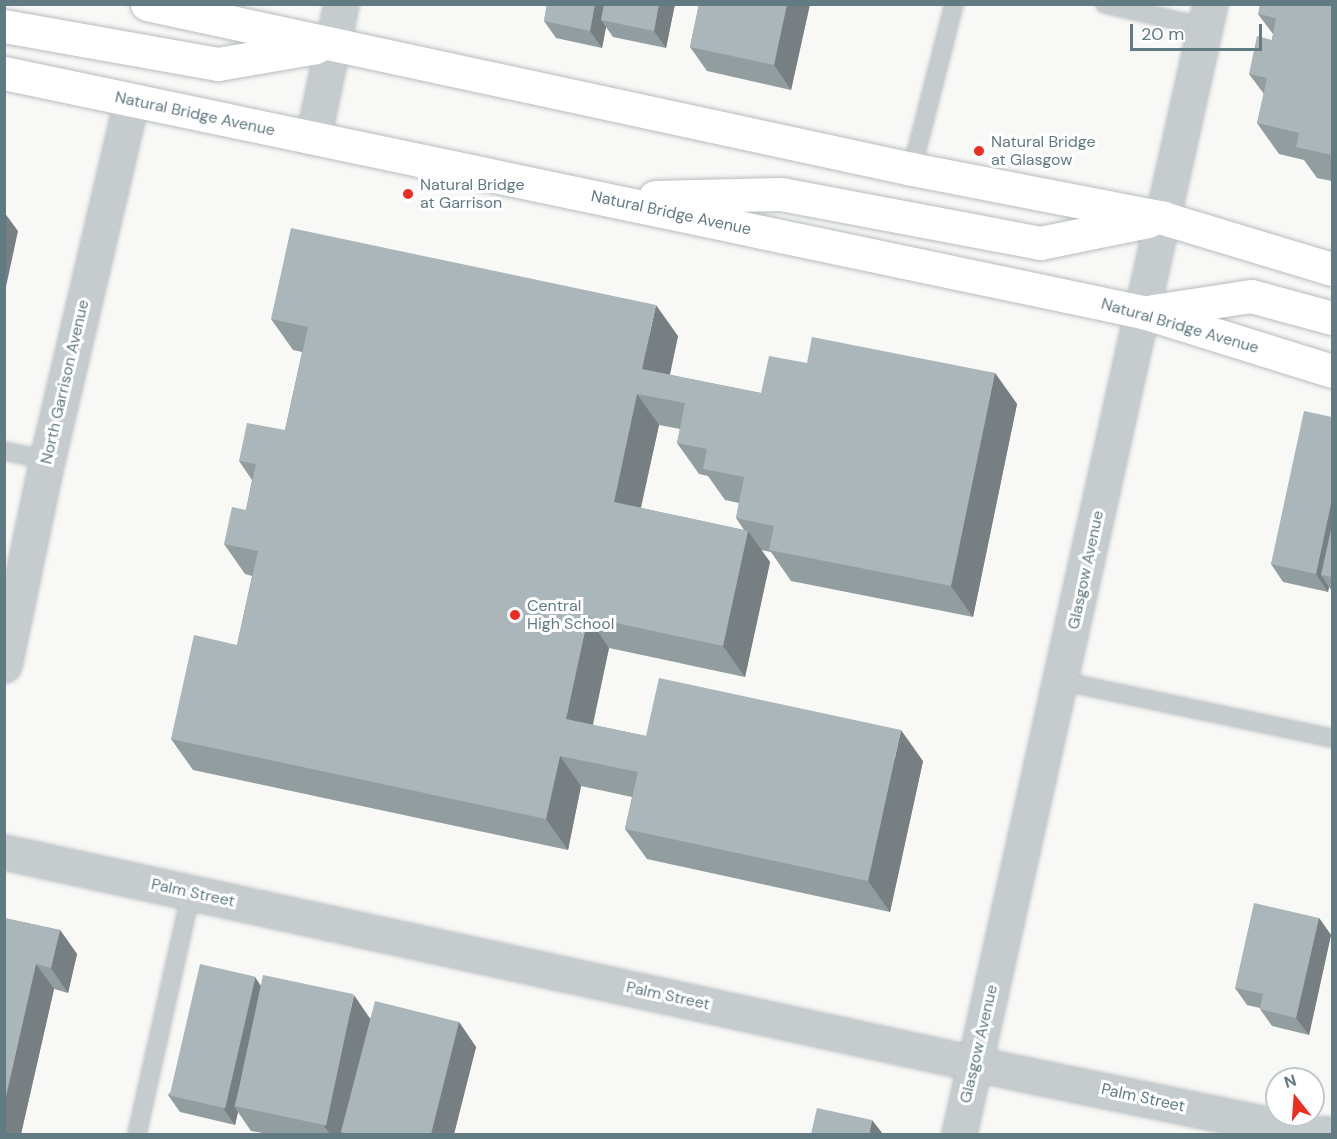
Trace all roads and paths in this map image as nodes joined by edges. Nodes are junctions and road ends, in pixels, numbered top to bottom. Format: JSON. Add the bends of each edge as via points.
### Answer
{"nodes":[{"id":1,"x":147,"y":4,"type":"edge"},
{"id":2,"x":341,"y":4,"type":"edge"},
{"id":3,"x":954,"y":4,"type":"edge"},
{"id":4,"x":1105,"y":4,"type":"edge"},
{"id":5,"x":1207,"y":16,"type":"edge"},
{"id":6,"x":4,"y":26,"type":"edge"},
{"id":7,"x":333,"y":44,"type":"junction"},
{"id":8,"x":4,"y":73,"type":"edge"},
{"id":9,"x":131,"y":101,"type":"junction"},
{"id":10,"x":313,"y":138,"type":"junction"},
{"id":11,"x":912,"y":169,"type":"junction"},
{"id":12,"x":599,"y":198,"type":"junction"},
{"id":13,"x":1163,"y":218,"type":"junction"},
{"id":14,"x":1332,"y":269,"type":"edge"},
{"id":15,"x":1143,"y":312,"type":"junction"},
{"id":16,"x":1332,"y":318,"type":"edge"},
{"id":17,"x":1332,"y":370,"type":"edge"},
{"id":18,"x":4,"y":451,"type":"edge"},
{"id":19,"x":46,"y":460,"type":"junction"},
{"id":20,"x":4,"y":665,"type":"edge"},
{"id":21,"x":1061,"y":681,"type":"junction"},
{"id":22,"x":1332,"y":738,"type":"edge"},
{"id":23,"x":4,"y":852,"type":"edge"},
{"id":24,"x":191,"y":892,"type":"junction"},
{"id":25,"x":975,"y":1063,"type":"junction"},
{"id":26,"x":137,"y":1134,"type":"edge"},
{"id":27,"x":959,"y":1134,"type":"edge"},
{"id":28,"x":1332,"y":1134,"type":"edge"}],
"edges":[{"from":1,"to":7,"type":"main road"},
{"from":2,"to":7,"type":"street"},
{"from":3,"to":11,"type":"lane"},
{"from":4,"to":5,"type":"lane"},
{"from":5,"to":13,"type":"street","name":"Glasgow Avenue"},
{"from":6,"to":7,"type":"main road","via":[[218,64]]},
{"from":7,"to":10,"type":"street"},
{"from":7,"to":11,"type":"main road"},
{"from":8,"to":9,"type":"main road","name":"Natural Bridge Avenue"},
{"from":9,"to":10,"type":"main road","name":"Natural Bridge Avenue"},
{"from":9,"to":19,"type":"street","name":"North Garrison Avenue"},
{"from":10,"to":12,"type":"main road","name":"Natural Bridge Avenue"},
{"from":11,"to":13,"type":"main road"},
{"from":12,"to":13,"type":"main road","via":[[781,194],[1040,243]]},
{"from":12,"to":15,"type":"main road","name":"Natural Bridge Avenue"},
{"from":13,"to":14,"type":"main road"},
{"from":13,"to":15,"type":"street","name":"Glasgow Avenue"},
{"from":15,"to":16,"type":"main road","via":[[1251,296]]},
{"from":15,"to":17,"type":"main road","name":"Natural Bridge Avenue"},
{"from":15,"to":21,"type":"street","name":"Glasgow Avenue"},
{"from":18,"to":19,"type":"lane"},
{"from":19,"to":20,"type":"street","name":"North Garrison Avenue"},
{"from":21,"to":22,"type":"lane"},
{"from":21,"to":25,"type":"street","name":"Glasgow Avenue"},
{"from":23,"to":24,"type":"street","name":"Palm Street"},
{"from":24,"to":25,"type":"street","name":"Palm Street"},
{"from":24,"to":26,"type":"lane"},
{"from":25,"to":27,"type":"street","name":"Glasgow Avenue"},
{"from":25,"to":28,"type":"street","name":"Palm Street","via":[[1316,1134]]}]}
